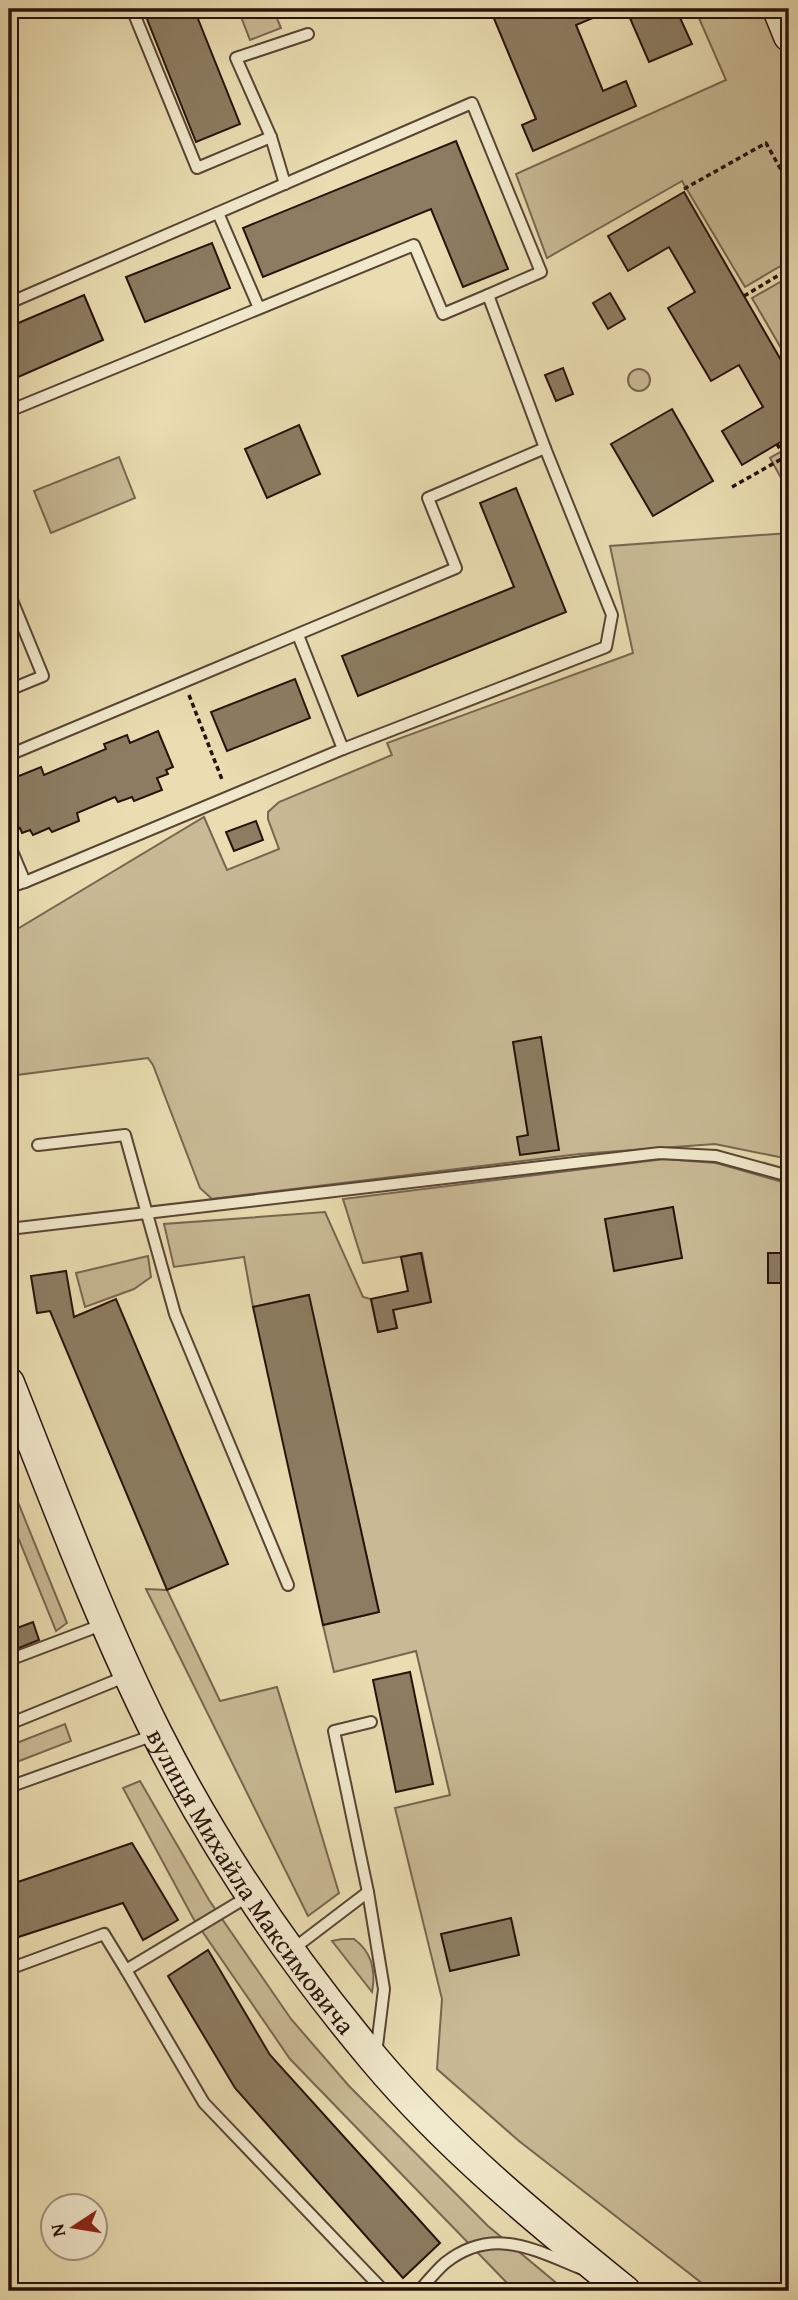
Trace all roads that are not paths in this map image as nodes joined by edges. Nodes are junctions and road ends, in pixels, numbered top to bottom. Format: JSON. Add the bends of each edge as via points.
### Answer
{"nodes":[{"id":1,"x":132,"y":9,"type":"edge"},
{"id":2,"x":778,"y":9,"type":"edge"},
{"id":3,"x":308,"y":34,"type":"dead end"},
{"id":4,"x":789,"y":36,"type":"edge"},
{"id":5,"x":271,"y":137,"type":"junction"},
{"id":6,"x":285,"y":184,"type":"junction"},
{"id":7,"x":218,"y":213,"type":"junction"},
{"id":8,"x":488,"y":295,"type":"junction"},
{"id":9,"x":9,"y":303,"type":"edge"},
{"id":10,"x":259,"y":308,"type":"junction"},
{"id":11,"x":9,"y":411,"type":"edge"},
{"id":12,"x":545,"y":447,"type":"junction"},
{"id":13,"x":9,"y":593,"type":"edge"},
{"id":14,"x":298,"y":635,"type":"junction"},
{"id":15,"x":9,"y":690,"type":"edge"},
{"id":16,"x":343,"y":749,"type":"junction"},
{"id":17,"x":9,"y":755,"type":"edge"},
{"id":18,"x":9,"y":844,"type":"edge"},
{"id":19,"x":25,"y":882,"type":"junction"},
{"id":20,"x":9,"y":887,"type":"edge"},
{"id":21,"x":38,"y":1145,"type":"dead end"},
{"id":22,"x":789,"y":1176,"type":"edge"},
{"id":23,"x":148,"y":1213,"type":"junction"},
{"id":24,"x":9,"y":1229,"type":"edge"},
{"id":25,"x":9,"y":1383,"type":"edge"},
{"id":26,"x":288,"y":1585,"type":"dead end"},
{"id":27,"x":106,"y":1623,"type":"junction"},
{"id":28,"x":9,"y":1660,"type":"edge"},
{"id":29,"x":130,"y":1675,"type":"junction"},
{"id":30,"x":371,"y":1723,"type":"dead end"},
{"id":31,"x":9,"y":1724,"type":"edge"},
{"id":32,"x":158,"y":1734,"type":"junction"},
{"id":33,"x":9,"y":1787,"type":"edge"},
{"id":34,"x":368,"y":1892,"type":"junction"},
{"id":35,"x":251,"y":1895,"type":"junction"},
{"id":36,"x":291,"y":1951,"type":"junction"},
{"id":37,"x":9,"y":1969,"type":"edge"},
{"id":38,"x":126,"y":1970,"type":"junction"},
{"id":39,"x":376,"y":2061,"type":"junction"},
{"id":40,"x":618,"y":2286,"type":"edge"},
{"id":41,"x":384,"y":2291,"type":"edge"},
{"id":42,"x":419,"y":2291,"type":"edge"}],
"edges":[{"from":1,"to":5,"type":"lane","via":[[197,168]]},
{"from":2,"to":4,"type":"main road"},
{"from":3,"to":5,"type":"lane","via":[[236,58]]},
{"from":5,"to":6,"type":"lane"},
{"from":6,"to":7,"type":"lane"},
{"from":6,"to":8,"type":"lane","via":[[472,103],[541,272]]},
{"from":7,"to":9,"type":"lane"},
{"from":7,"to":10,"type":"lane"},
{"from":8,"to":10,"type":"lane","via":[[443,314],[414,245]]},
{"from":8,"to":12,"type":"lane"},
{"from":10,"to":11,"type":"lane"},
{"from":12,"to":14,"type":"lane","via":[[428,498],[456,568]]},
{"from":12,"to":16,"type":"lane","via":[[612,615],[606,647]]},
{"from":13,"to":15,"type":"lane","via":[[43,676]]},
{"from":14,"to":16,"type":"lane"},
{"from":14,"to":17,"type":"lane"},
{"from":16,"to":19,"type":"lane"},
{"from":18,"to":19,"type":"lane"},
{"from":19,"to":20,"type":"lane"},
{"from":21,"to":23,"type":"lane","via":[[125,1135]]},
{"from":22,"to":23,"type":"lane","via":[[716,1156],[660,1153]]},
{"from":23,"to":24,"type":"lane"},
{"from":23,"to":26,"type":"lane","via":[[175,1314]]},
{"from":25,"to":27,"type":"main road","name":"вулиця Михайла Максимовича"},
{"from":27,"to":28,"type":"lane"},
{"from":27,"to":29,"type":"main road","name":"вулиця Михайла Максимовича"},
{"from":29,"to":31,"type":"lane"},
{"from":29,"to":32,"type":"main road","name":"вулиця Михайла Максимовича"},
{"from":30,"to":34,"type":"lane","via":[[334,1731]]},
{"from":32,"to":33,"type":"lane"},
{"from":32,"to":35,"type":"main road","name":"вулиця Михайла Максимовича"},
{"from":34,"to":36,"type":"lane"},
{"from":34,"to":39,"type":"lane","via":[[384,1989]]},
{"from":35,"to":36,"type":"main road","name":"вулиця Михайла Максимовича"},
{"from":35,"to":38,"type":"lane"},
{"from":36,"to":39,"type":"main road","name":"вулиця Михайла Максимовича"},
{"from":37,"to":38,"type":"lane","via":[[104,1934]]},
{"from":38,"to":41,"type":"lane","via":[[204,2103]]},
{"from":39,"to":40,"type":"main road","name":"вулиця Михайла Максимовича","via":[[435,2124]]},
{"from":40,"to":42,"type":"lane","via":[[520,2244],[495,2243],[468,2249],[445,2263]]}]}
